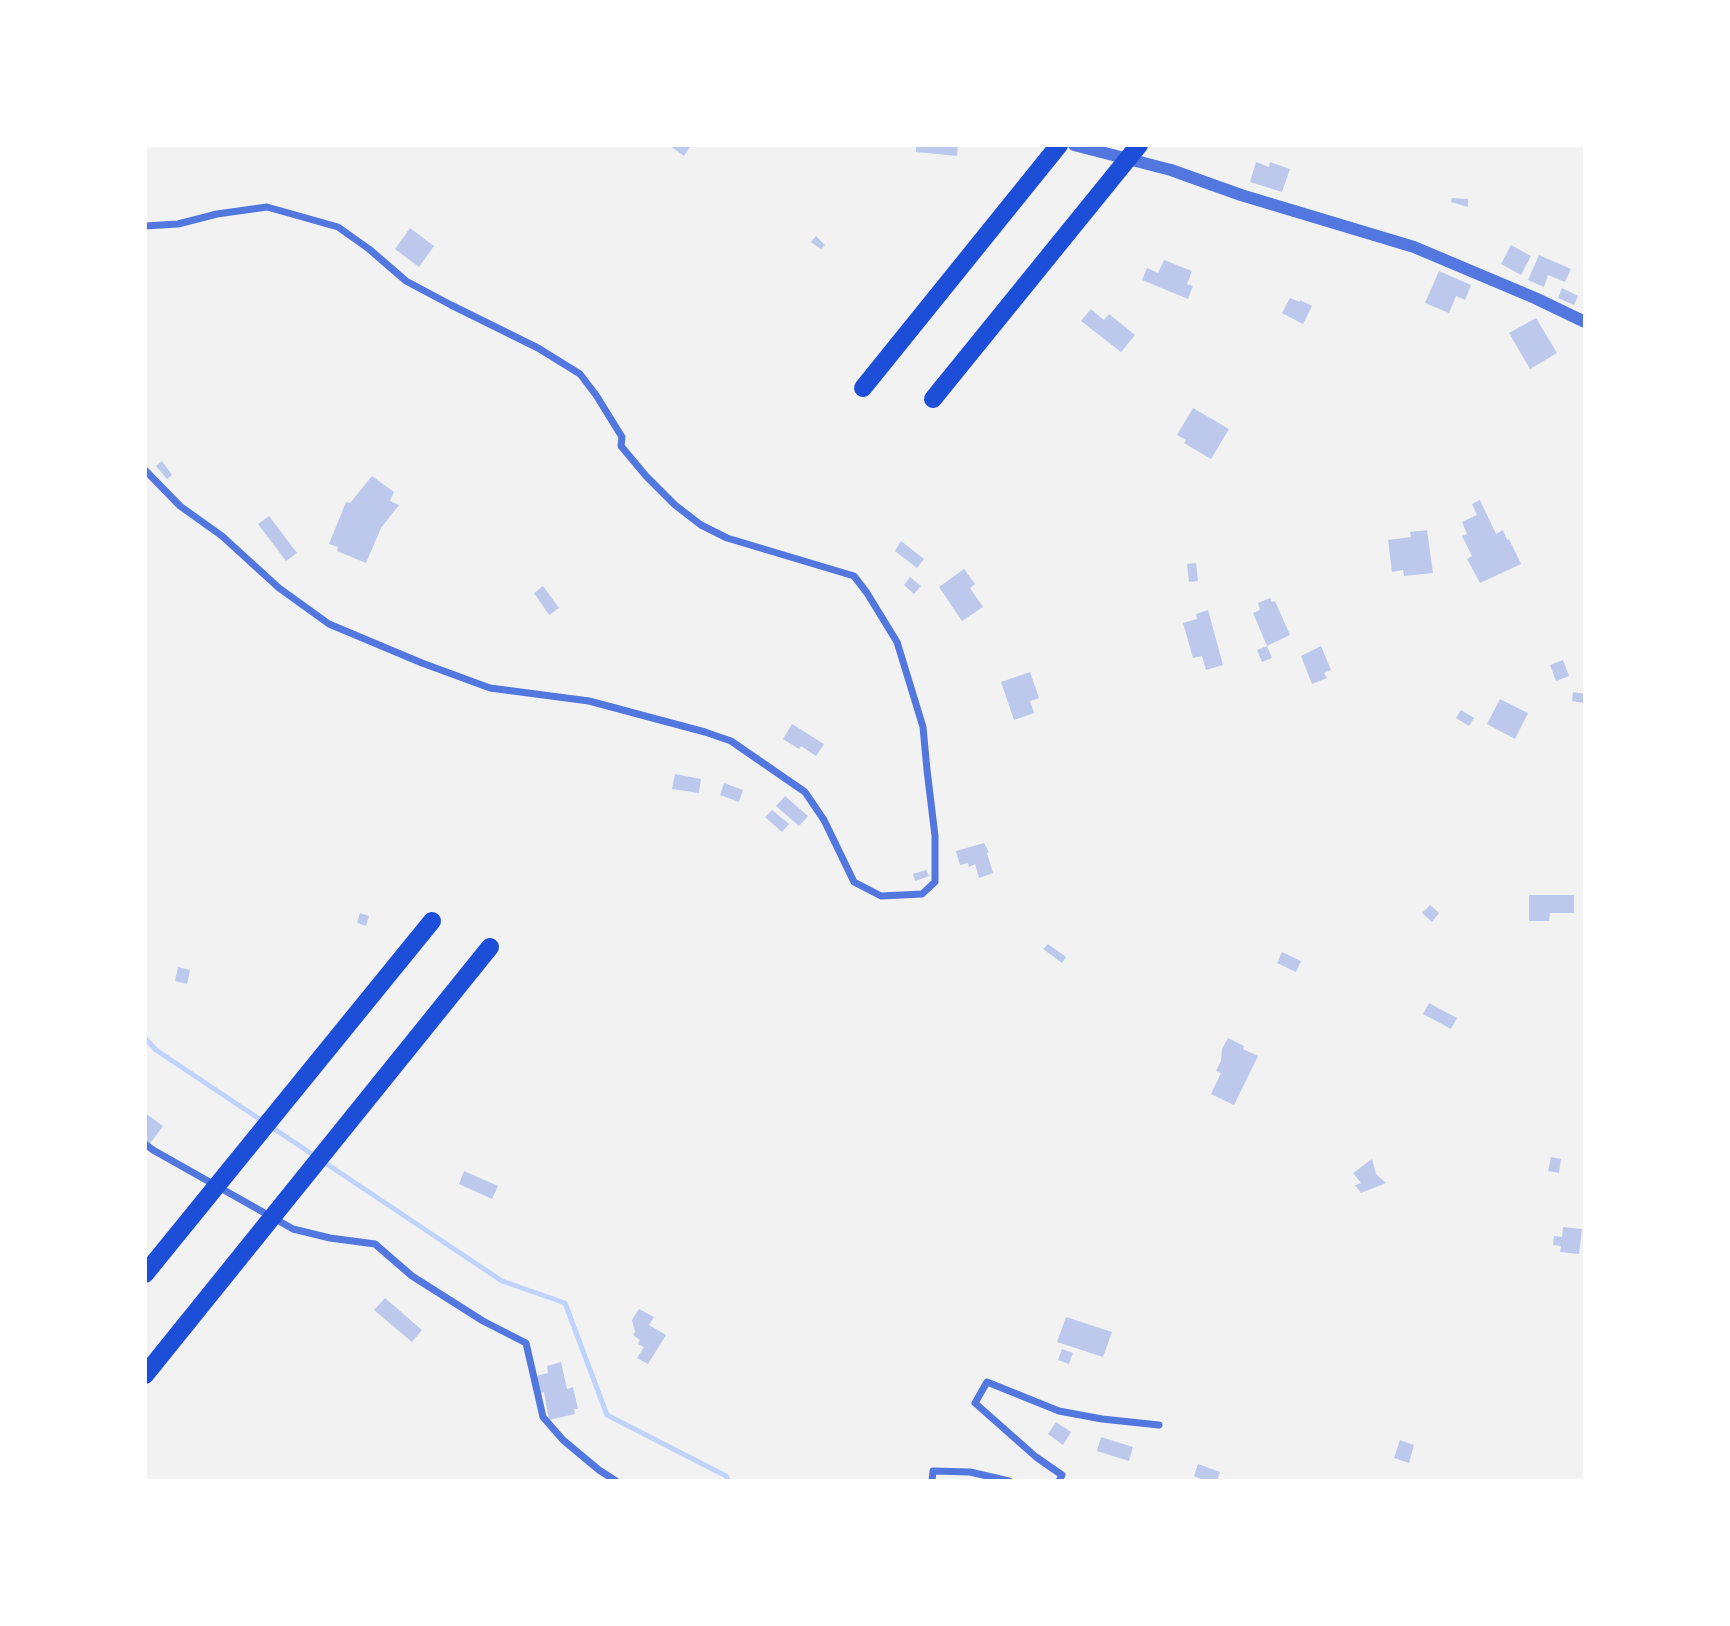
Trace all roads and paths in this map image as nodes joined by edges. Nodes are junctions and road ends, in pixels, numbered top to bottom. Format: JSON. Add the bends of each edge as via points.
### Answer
{"nodes":[{"id":1,"x":1059,"y":145,"type":"edge"},
{"id":2,"x":1074,"y":145,"type":"edge"},
{"id":3,"x":1139,"y":145,"type":"edge"},
{"id":4,"x":145,"y":226,"type":"edge"},
{"id":5,"x":1585,"y":322,"type":"edge"},
{"id":6,"x":863,"y":388,"type":"dead end"},
{"id":7,"x":933,"y":400,"type":"dead end"},
{"id":8,"x":145,"y":470,"type":"edge"},
{"id":9,"x":432,"y":921,"type":"dead end"},
{"id":10,"x":490,"y":947,"type":"dead end"},
{"id":11,"x":145,"y":1144,"type":"edge"},
{"id":12,"x":145,"y":1274,"type":"edge"},
{"id":13,"x":145,"y":1375,"type":"edge"},
{"id":14,"x":1159,"y":1425,"type":"dead end"},
{"id":15,"x":616,"y":1481,"type":"edge"},
{"id":16,"x":932,"y":1481,"type":"edge"},
{"id":17,"x":1009,"y":1481,"type":"edge"},
{"id":18,"x":1059,"y":1481,"type":"edge"}],
"edges":[{"from":1,"to":6,"type":"highway"},
{"from":2,"to":5,"type":"street","via":[[1171,170],[1414,247]]},
{"from":3,"to":7,"type":"highway"},
{"from":4,"to":8,"type":"street","via":[[267,207],[338,228],[407,281],[580,374],[622,437],[621,446],[665,496],[701,525],[855,576],[897,642],[923,727],[935,836],[935,882],[922,894],[881,896],[855,881],[805,792],[731,741],[589,701],[490,688],[329,624],[180,506]]},
{"from":9,"to":12,"type":"highway"},
{"from":10,"to":13,"type":"highway"},
{"from":11,"to":15,"type":"street","via":[[293,1229],[375,1244],[412,1276],[526,1343],[543,1417],[563,1440]]},
{"from":14,"to":18,"type":"street","via":[[1059,1411],[987,1382],[975,1403],[1062,1475]]},
{"from":16,"to":17,"type":"street","via":[[933,1471],[971,1472]]}]}
